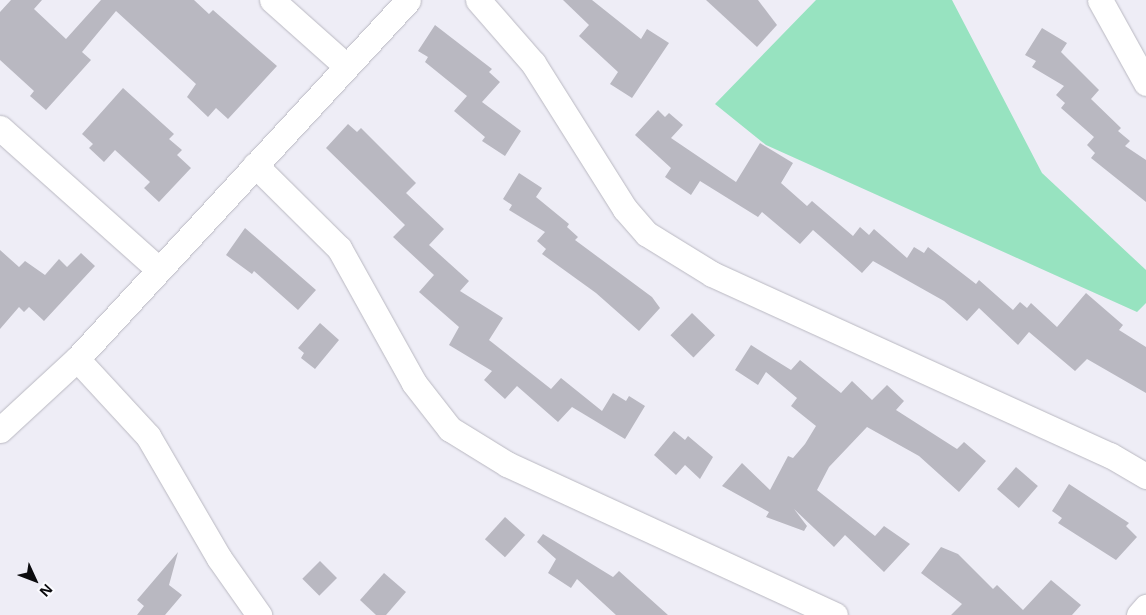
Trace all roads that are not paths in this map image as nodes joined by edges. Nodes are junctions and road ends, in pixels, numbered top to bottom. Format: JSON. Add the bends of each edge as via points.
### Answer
{"nodes":[{"id":1,"x":272,"y":0,"type":"edge"},
{"id":2,"x":408,"y":0,"type":"edge"},
{"id":3,"x":478,"y":0,"type":"edge"},
{"id":4,"x":1100,"y":0,"type":"edge"},
{"id":5,"x":346,"y":66,"type":"junction"},
{"id":6,"x":1146,"y":83,"type":"edge"},
{"id":7,"x":0,"y":128,"type":"edge"},
{"id":8,"x":256,"y":164,"type":"junction"},
{"id":9,"x":158,"y":269,"type":"junction"},
{"id":10,"x":77,"y":359,"type":"junction"},
{"id":11,"x":0,"y":430,"type":"edge"},
{"id":12,"x":1146,"y":476,"type":"edge"},
{"id":13,"x":1146,"y":607,"type":"edge"},
{"id":14,"x":259,"y":615,"type":"edge"},
{"id":15,"x":835,"y":615,"type":"edge"},
{"id":16,"x":1139,"y":615,"type":"edge"}],
"edges":[{"from":1,"to":5,"type":"street"},
{"from":2,"to":5,"type":"street"},
{"from":3,"to":12,"type":"street","via":[[533,63],[625,210],[647,234],[712,274],[1110,455]]},
{"from":4,"to":6,"type":"street"},
{"from":5,"to":8,"type":"street"},
{"from":7,"to":9,"type":"street"},
{"from":8,"to":9,"type":"street"},
{"from":8,"to":15,"type":"street","via":[[339,248],[414,383],[450,429],[507,464]]},
{"from":9,"to":10,"type":"street"},
{"from":10,"to":11,"type":"street"},
{"from":10,"to":14,"type":"street","via":[[148,436],[219,558]]},
{"from":13,"to":16,"type":"street"}]}
